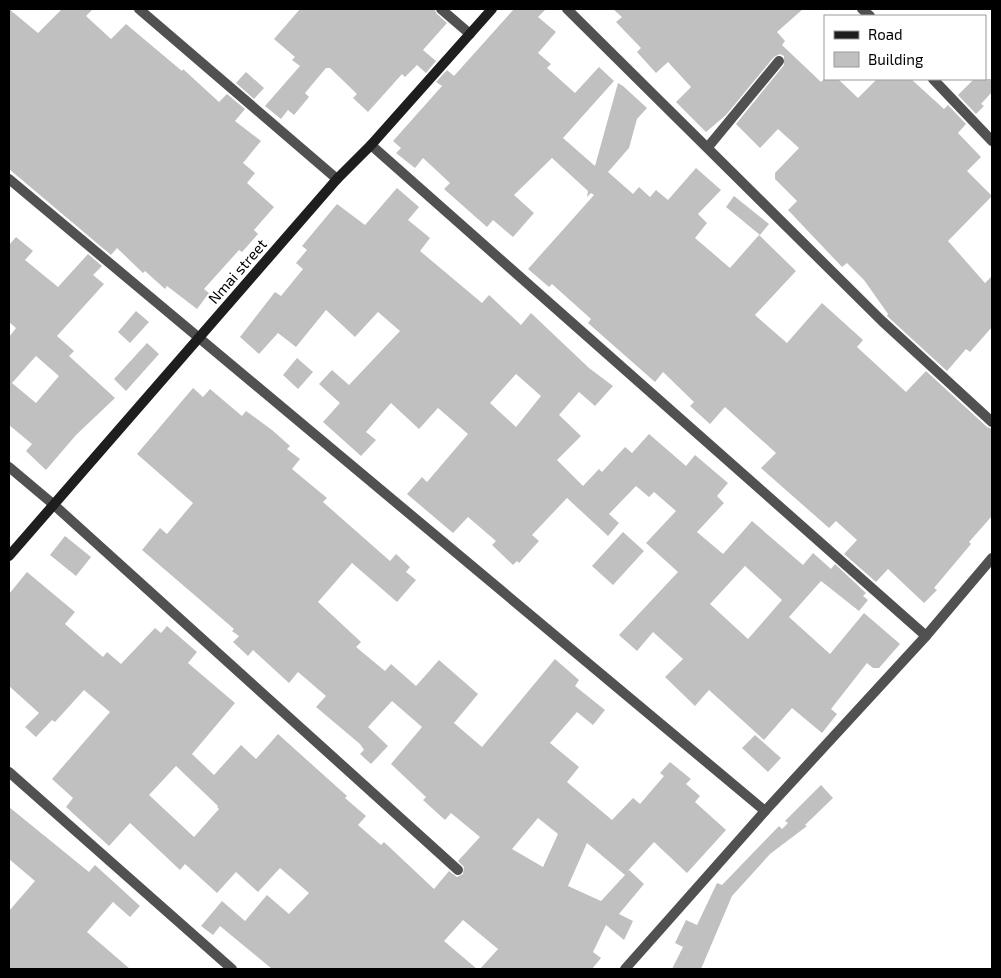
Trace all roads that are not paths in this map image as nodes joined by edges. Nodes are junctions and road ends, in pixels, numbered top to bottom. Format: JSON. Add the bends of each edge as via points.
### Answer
{"nodes":[{"id":1,"x":139,"y":9,"type":"edge"},
{"id":2,"x":441,"y":9,"type":"edge"},
{"id":3,"x":492,"y":9,"type":"edge"},
{"id":4,"x":567,"y":9,"type":"edge"},
{"id":5,"x":470,"y":34,"type":"junction"},
{"id":6,"x":779,"y":61,"type":"dead end"},
{"id":7,"x":934,"y":80,"type":"edge"},
{"id":8,"x":992,"y":141,"type":"edge"},
{"id":9,"x":371,"y":145,"type":"junction"},
{"id":10,"x":708,"y":147,"type":"junction"},
{"id":11,"x":9,"y":179,"type":"edge"},
{"id":12,"x":337,"y":179,"type":"junction"},
{"id":13,"x":200,"y":337,"type":"junction"},
{"id":14,"x":992,"y":422,"type":"edge"},
{"id":15,"x":9,"y":467,"type":"edge"},
{"id":16,"x":53,"y":504,"type":"junction"},
{"id":17,"x":9,"y":556,"type":"edge"},
{"id":18,"x":992,"y":558,"type":"edge"},
{"id":19,"x":926,"y":636,"type":"junction"},
{"id":20,"x":9,"y":772,"type":"edge"},
{"id":21,"x":765,"y":811,"type":"junction"},
{"id":22,"x":458,"y":870,"type":"dead end"},
{"id":23,"x":232,"y":969,"type":"edge"},
{"id":24,"x":626,"y":969,"type":"edge"}],
"edges":[{"from":1,"to":12,"type":"street"},
{"from":2,"to":5,"type":"street"},
{"from":3,"to":5,"type":"street","name":"Nmai street"},
{"from":4,"to":10,"type":"street"},
{"from":5,"to":9,"type":"street","name":"Nmai street"},
{"from":6,"to":10,"type":"street"},
{"from":7,"to":8,"type":"street"},
{"from":9,"to":12,"type":"street","name":"Nmai street"},
{"from":9,"to":19,"type":"street"},
{"from":10,"to":14,"type":"street","via":[[882,321]]},
{"from":11,"to":13,"type":"street"},
{"from":12,"to":13,"type":"street","name":"Nmai street"},
{"from":13,"to":16,"type":"street","name":"Nmai street"},
{"from":13,"to":21,"type":"street"},
{"from":15,"to":16,"type":"street"},
{"from":16,"to":17,"type":"street","name":"Nmai street"},
{"from":16,"to":22,"type":"street"},
{"from":18,"to":19,"type":"street"},
{"from":19,"to":21,"type":"street"},
{"from":20,"to":23,"type":"street"},
{"from":21,"to":24,"type":"street"}]}
